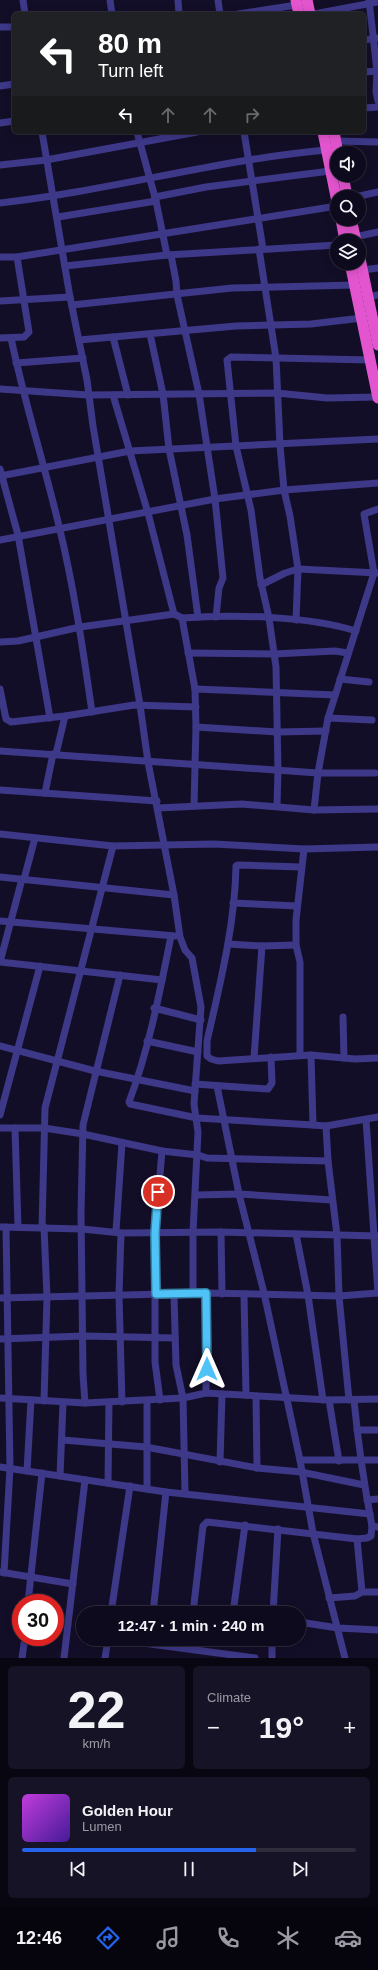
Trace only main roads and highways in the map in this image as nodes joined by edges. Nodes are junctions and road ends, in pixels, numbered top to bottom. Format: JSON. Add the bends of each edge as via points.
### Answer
{"nodes":[{"id":1,"x":307,"y":0,"type":"edge"},
{"id":2,"x":310,"y":12,"type":"edge"},
{"id":3,"x":323,"y":134,"type":"edge"},
{"id":4,"x":334,"y":190,"type":"edge"},
{"id":5,"x":352,"y":270,"type":"edge"},
{"id":6,"x":363,"y":270,"type":"edge"},
{"id":7,"x":373,"y":296,"type":"edge"},
{"id":8,"x":378,"y":345,"type":"edge"},
{"id":9,"x":378,"y":397,"type":"edge"}],
"edges":[{"from":1,"to":2,"type":"highway"},
{"from":3,"to":4,"type":"highway"},
{"from":5,"to":9,"type":"highway"},
{"from":6,"to":7,"type":"highway"},
{"from":7,"to":8,"type":"highway"}]}
